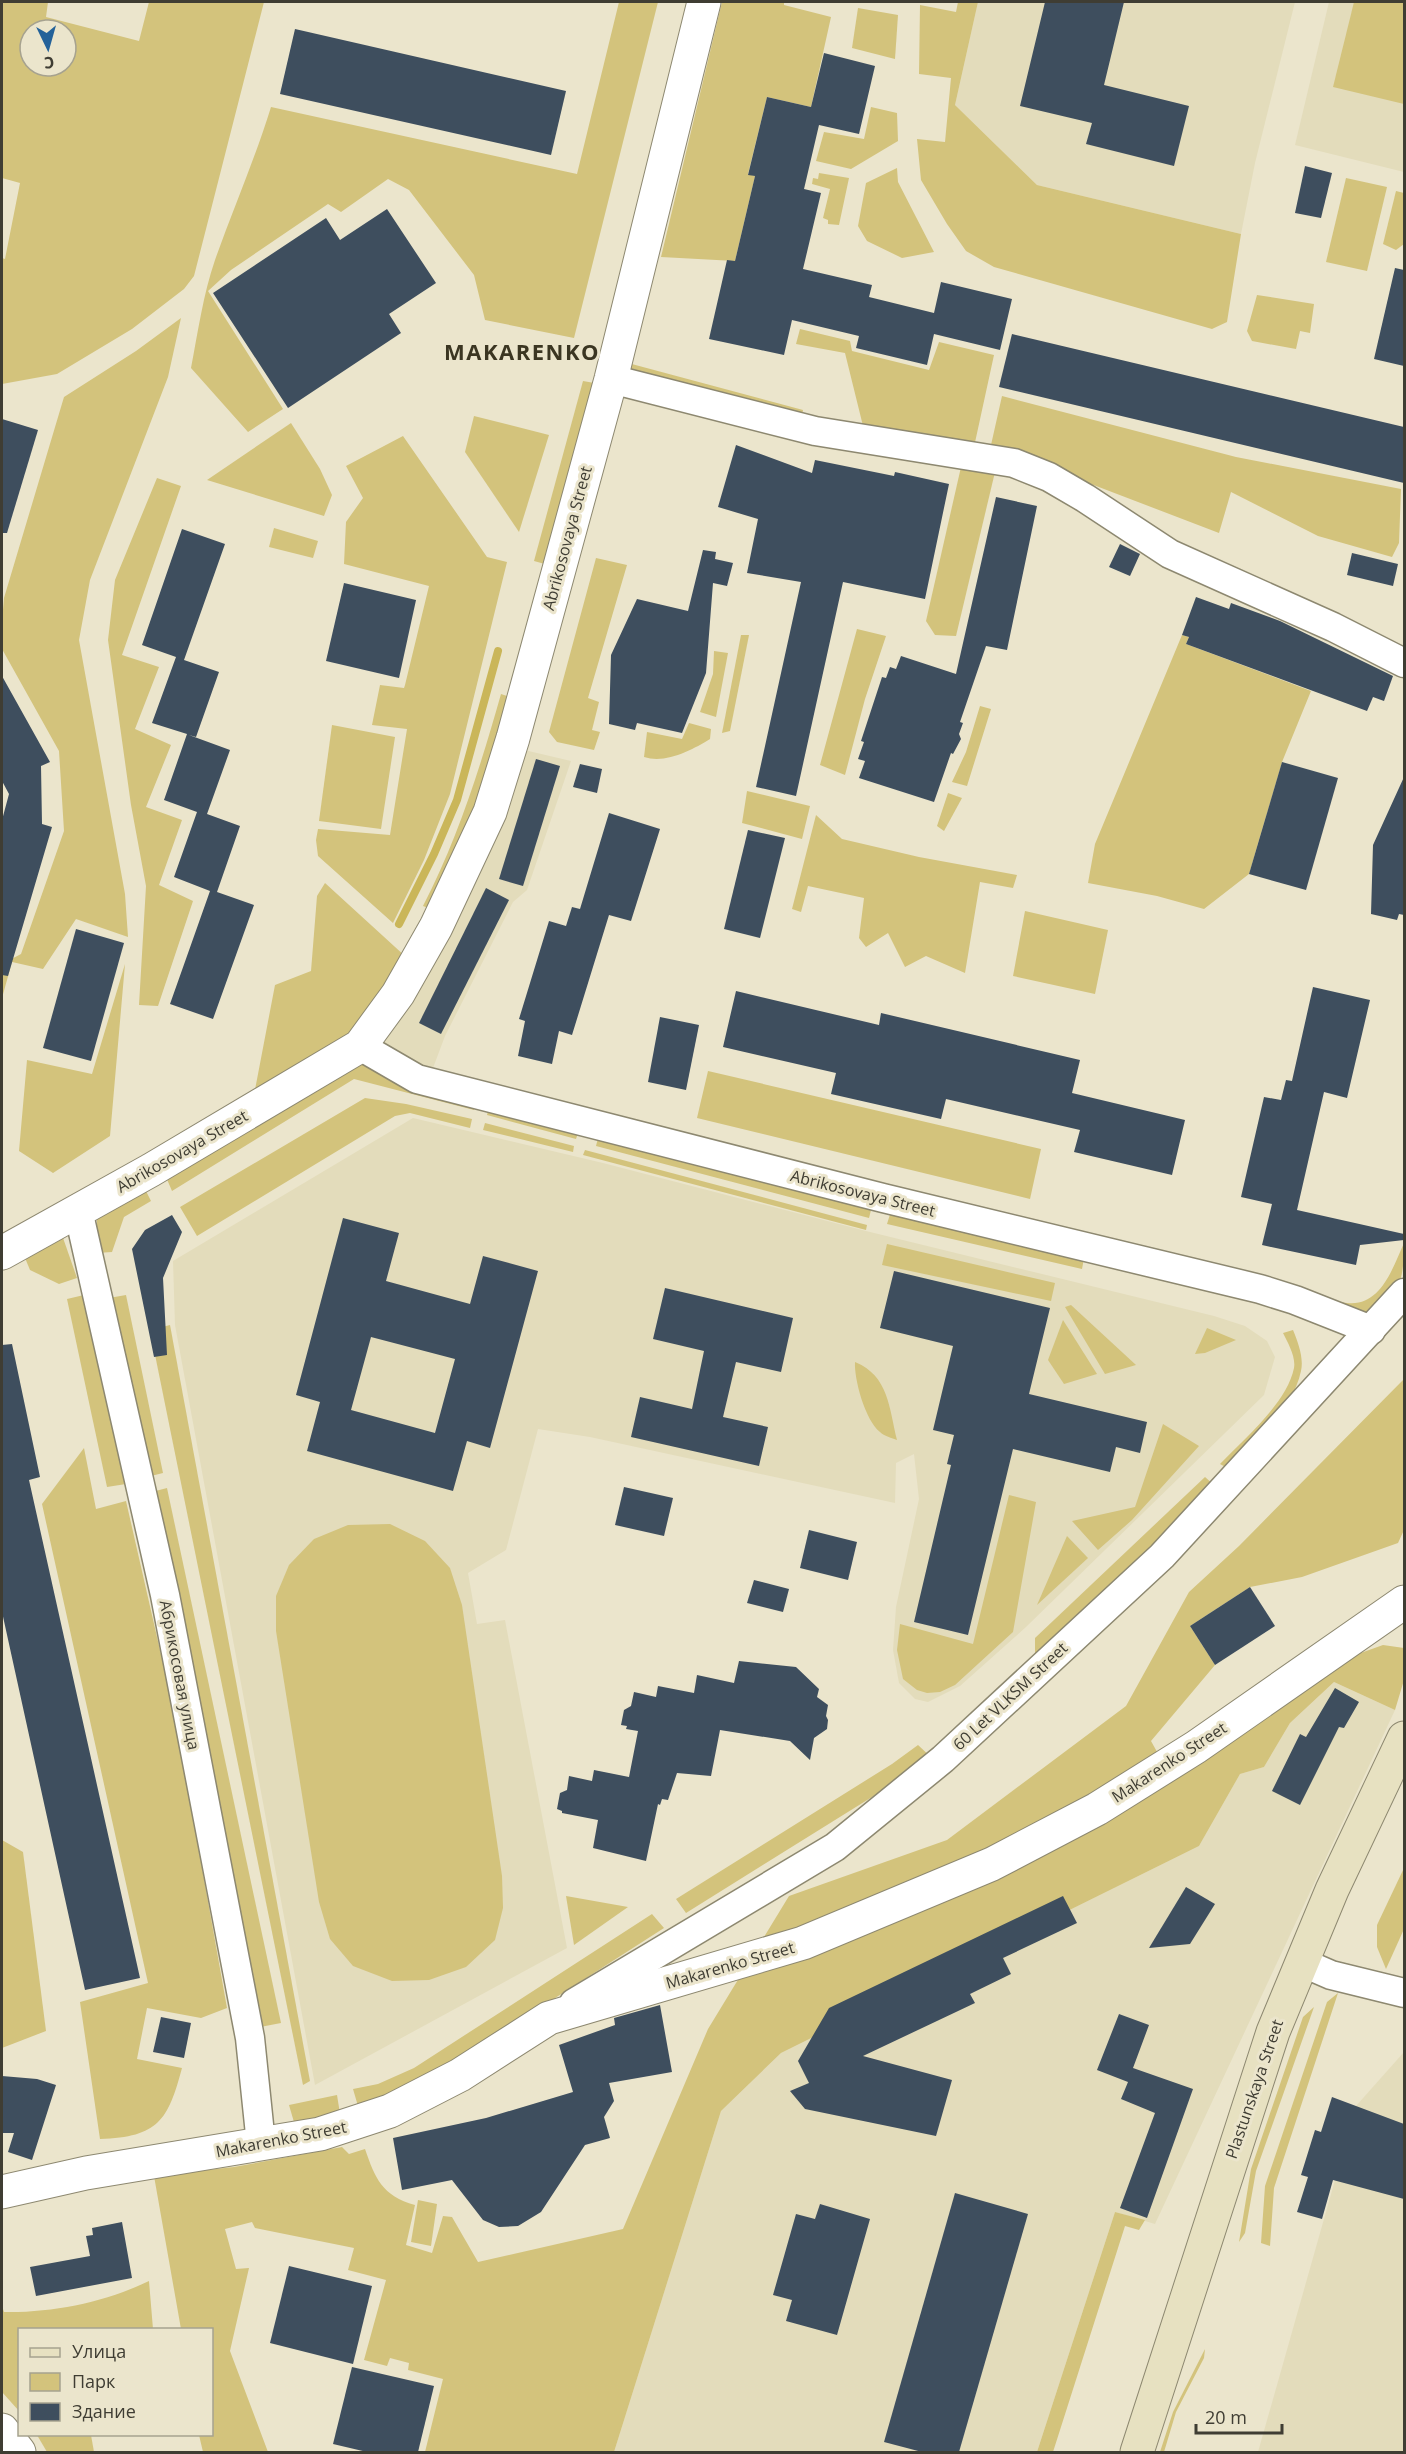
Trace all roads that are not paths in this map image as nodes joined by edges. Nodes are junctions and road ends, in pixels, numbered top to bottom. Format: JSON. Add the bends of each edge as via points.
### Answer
{"nodes":[{"id":1,"x":704,"y":2,"type":"edge"},
{"id":2,"x":611,"y":379,"type":"junction"},
{"id":3,"x":1404,"y":663,"type":"edge"},
{"id":4,"x":360,"y":1046,"type":"junction"},
{"id":5,"x":78,"y":1210,"type":"junction"},
{"id":6,"x":2,"y":1253,"type":"edge"},
{"id":7,"x":1404,"y":1293,"type":"edge"},
{"id":8,"x":1371,"y":1330,"type":"junction"},
{"id":9,"x":1404,"y":1602,"type":"edge"},
{"id":10,"x":1404,"y":1738,"type":"edge"},
{"id":11,"x":1301,"y":1962,"type":"junction"},
{"id":12,"x":1404,"y":1993,"type":"edge"},
{"id":13,"x":549,"y":2018,"type":"junction"},
{"id":14,"x":261,"y":2144,"type":"junction"},
{"id":15,"x":2,"y":2192,"type":"edge"},
{"id":16,"x":2,"y":2430,"type":"edge"},
{"id":17,"x":19,"y":2452,"type":"edge"},
{"id":18,"x":1137,"y":2452,"type":"edge"}],
"edges":[{"from":1,"to":2,"type":"street","name":"Abrikosovaya Street"},
{"from":2,"to":3,"type":"street","via":[[815,431],[1014,463],[1085,498],[1170,554]]},
{"from":2,"to":4,"type":"street","name":"Abrikosovaya Street","via":[[490,812],[436,927],[398,994]]},
{"from":4,"to":5,"type":"street","name":"Abrikosovaya Street"},
{"from":4,"to":8,"type":"street","name":"Abrikosovaya Street","via":[[417,1079],[826,1184],[1260,1289]]},
{"from":5,"to":6,"type":"street","name":"Abrikosovaya Street"},
{"from":5,"to":14,"type":"street","name":"Абрикосовая улица","via":[[165,1595],[250,2038]]},
{"from":7,"to":8,"type":"street","name":"60 Let VLKSM Street"},
{"from":8,"to":13,"type":"street","name":"60 Let VLKSM Street","via":[[1162,1556],[943,1760],[835,1847]]},
{"from":9,"to":13,"type":"street","name":"Makarenko Street","via":[[1196,1747],[1097,1809],[992,1864],[803,1943]]},
{"from":10,"to":11,"type":"main road","name":"Plastunskaya Street"},
{"from":11,"to":12,"type":"street","via":[[1331,1975]]},
{"from":11,"to":18,"type":"main road","name":"Plastunskaya Street","via":[[1227,2168]]},
{"from":13,"to":14,"type":"street","name":"Makarenko Street","via":[[460,2075],[383,2115],[320,2134]]},
{"from":14,"to":15,"type":"street","name":"Makarenko Street","via":[[86,2173]]},
{"from":16,"to":17,"type":"street"}]}
